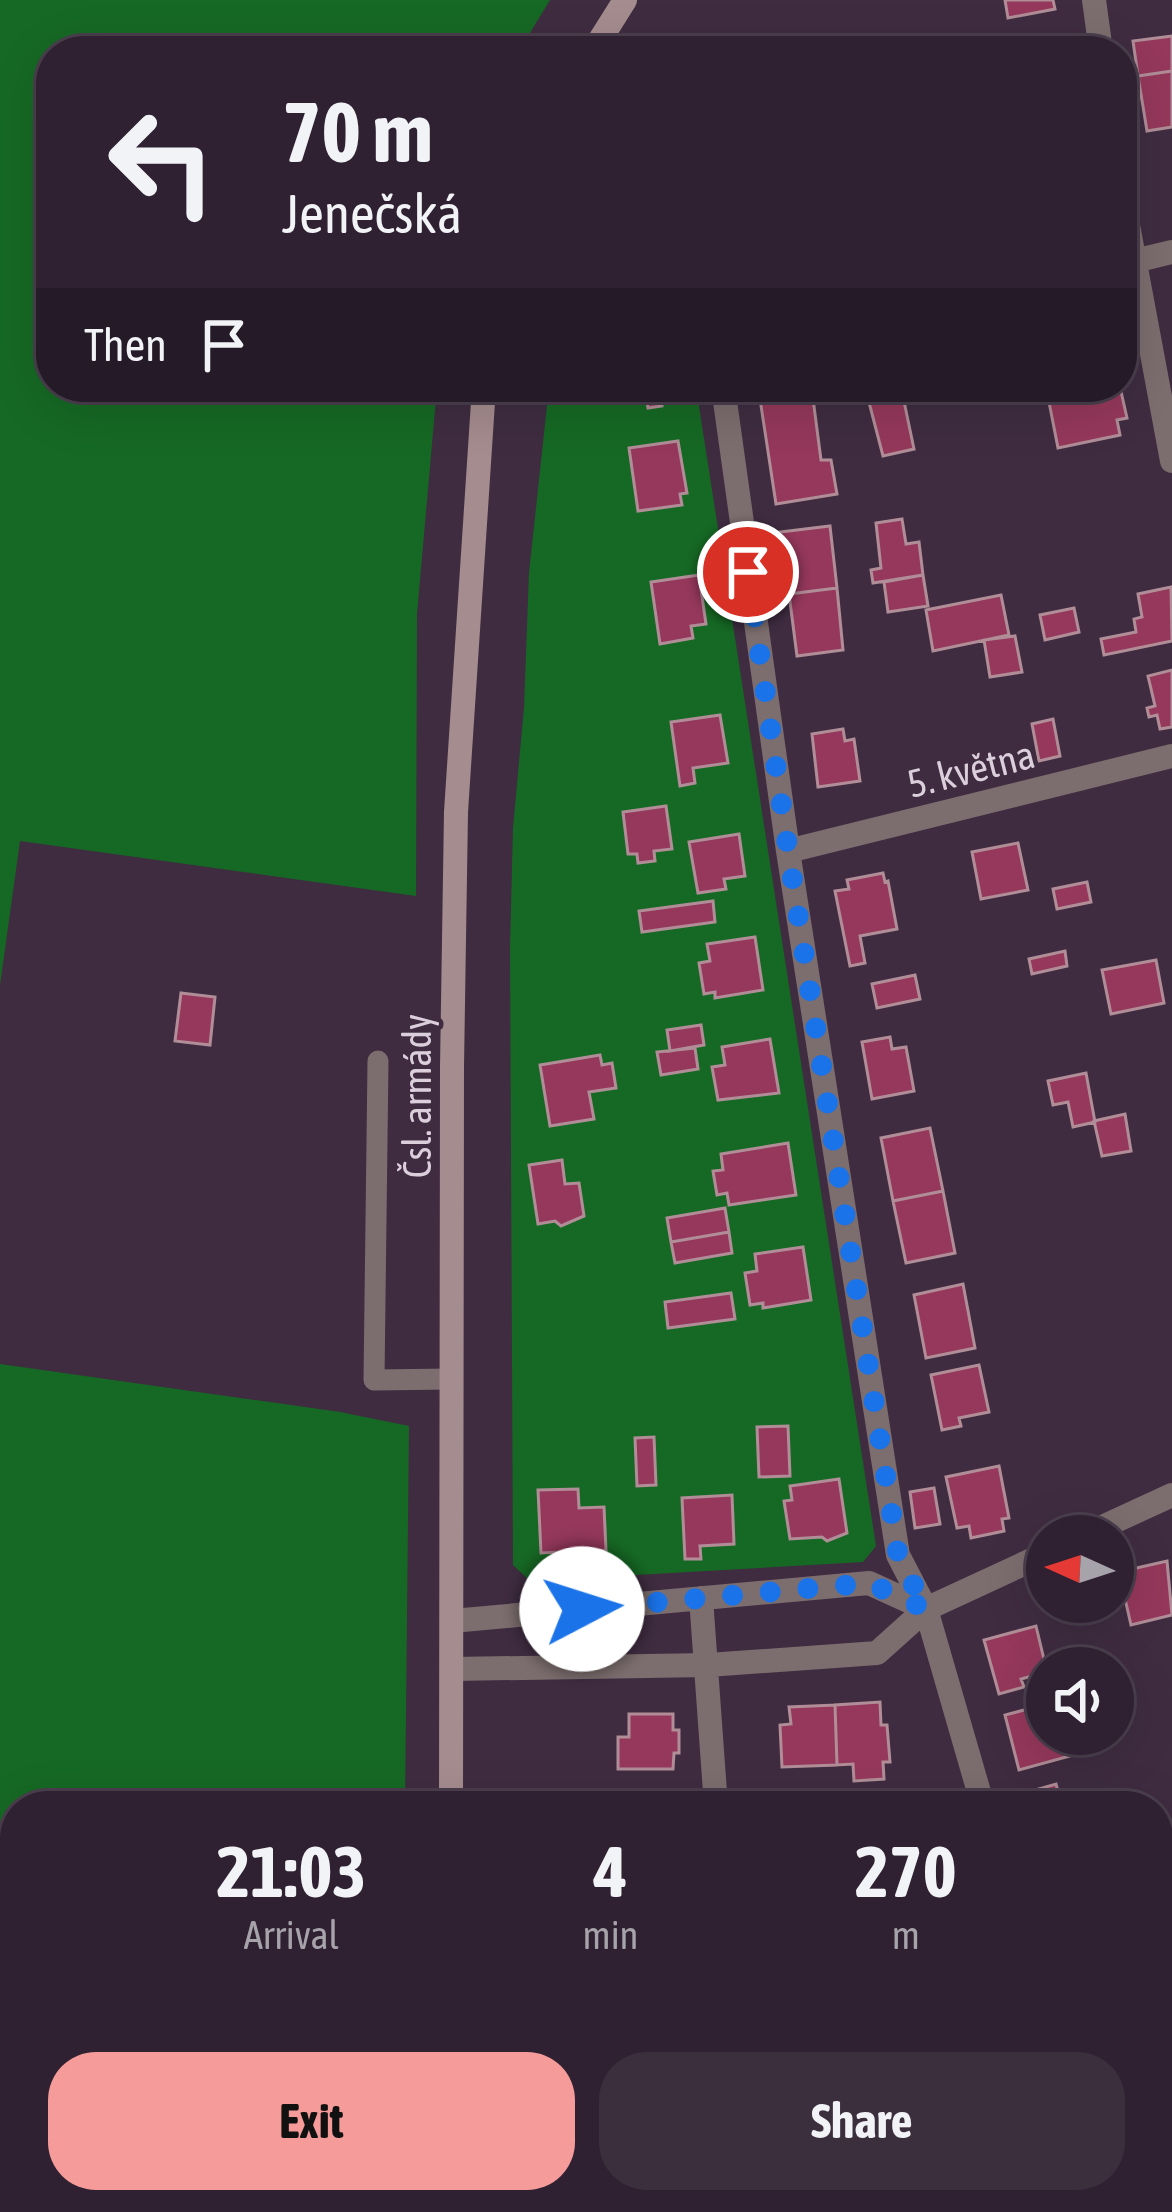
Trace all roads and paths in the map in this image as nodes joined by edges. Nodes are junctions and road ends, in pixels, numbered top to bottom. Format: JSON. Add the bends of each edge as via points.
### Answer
{"nodes":[{"id":1,"x":625,"y":0,"type":"edge"},
{"id":2,"x":1094,"y":0,"type":"edge"},
{"id":3,"x":602,"y":36,"type":"edge"},
{"id":4,"x":1099,"y":36,"type":"edge"},
{"id":5,"x":1172,"y":252,"type":"edge"},
{"id":6,"x":1137,"y":260,"type":"edge"},
{"id":7,"x":1137,"y":306,"type":"edge"},
{"id":8,"x":483,"y":402,"type":"edge"},
{"id":9,"x":725,"y":402,"type":"edge"},
{"id":10,"x":1172,"y":461,"type":"edge"},
{"id":11,"x":1172,"y":757,"type":"edge"},
{"id":12,"x":788,"y":850,"type":"junction"},
{"id":13,"x":378,"y":1061,"type":"dead end"},
{"id":14,"x":452,"y":1379,"type":"junction"},
{"id":15,"x":1172,"y":1495,"type":"edge"},
{"id":16,"x":1129,"y":1515,"type":"edge"},
{"id":17,"x":1026,"y":1563,"type":"edge"},
{"id":18,"x":701,"y":1598,"type":"junction"},
{"id":19,"x":926,"y":1609,"type":"junction"},
{"id":20,"x":452,"y":1621,"type":"junction"},
{"id":21,"x":708,"y":1665,"type":"junction"},
{"id":22,"x":453,"y":1669,"type":"junction"},
{"id":23,"x":451,"y":1791,"type":"edge"},
{"id":24,"x":715,"y":1791,"type":"edge"},
{"id":25,"x":979,"y":1791,"type":"edge"}],
"edges":[{"from":1,"to":3,"type":"main road"},
{"from":2,"to":4,"type":"street"},
{"from":5,"to":6,"type":"street"},
{"from":7,"to":10,"type":"street"},
{"from":8,"to":14,"type":"main road","name":"Čsl. armády","via":[[457,812]]},
{"from":9,"to":12,"type":"street"},
{"from":11,"to":12,"type":"street","name":"5. května"},
{"from":12,"to":19,"type":"street","via":[[898,1555]]},
{"from":13,"to":14,"type":"lane","via":[[374,1380]]},
{"from":14,"to":20,"type":"main road","name":"Čsl. armády"},
{"from":15,"to":16,"type":"street"},
{"from":17,"to":19,"type":"street"},
{"from":18,"to":19,"type":"street","via":[[869,1583]]},
{"from":18,"to":20,"type":"street"},
{"from":18,"to":21,"type":"street"},
{"from":19,"to":21,"type":"street","via":[[877,1653]]},
{"from":19,"to":25,"type":"street"},
{"from":20,"to":22,"type":"main road","name":"Čsl. armády"},
{"from":21,"to":22,"type":"street"},
{"from":21,"to":24,"type":"street"},
{"from":22,"to":23,"type":"main road","name":"Čsl. armády"}]}
